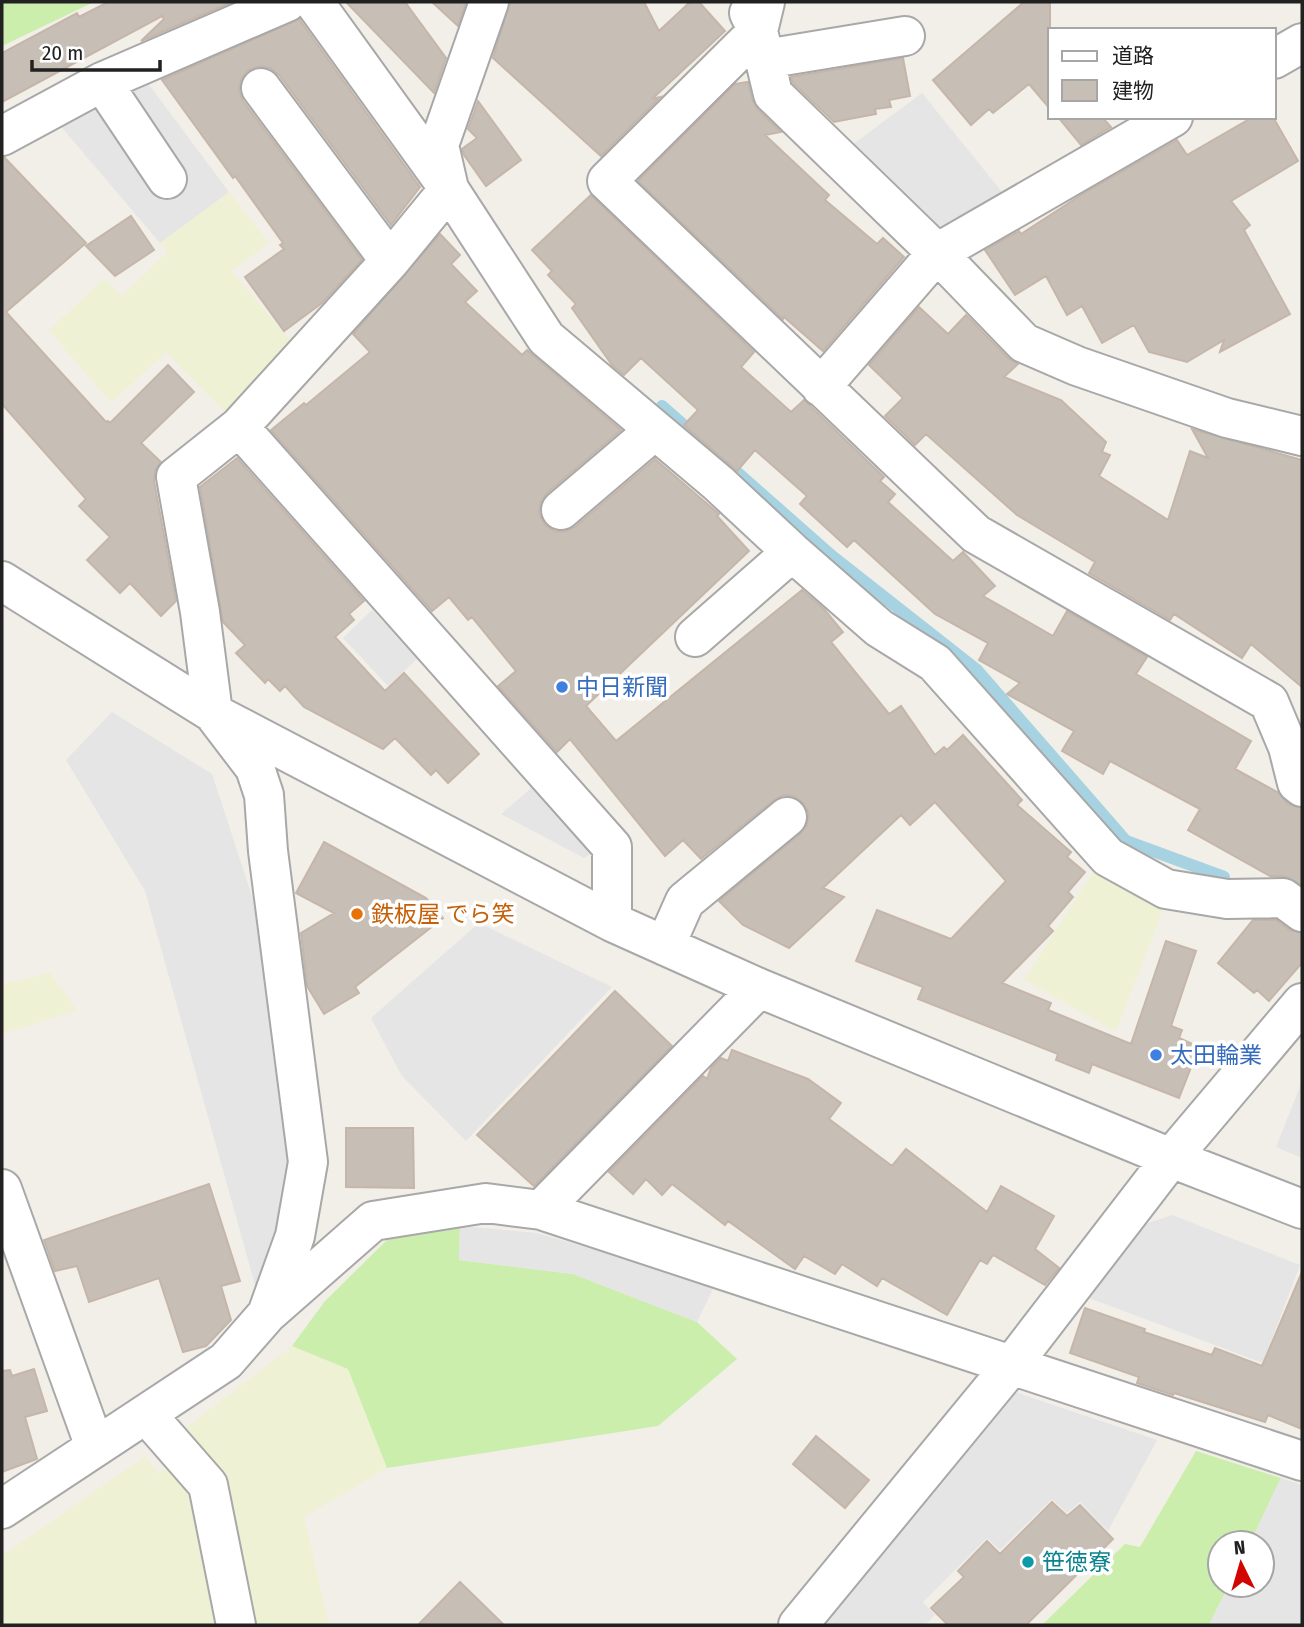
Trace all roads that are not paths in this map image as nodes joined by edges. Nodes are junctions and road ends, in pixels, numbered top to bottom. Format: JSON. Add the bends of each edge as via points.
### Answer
{"nodes":[{"id":1,"x":287,"y":2,"type":"edge"},
{"id":2,"x":314,"y":2,"type":"edge"},
{"id":3,"x":489,"y":2,"type":"edge"},
{"id":4,"x":758,"y":23,"type":"edge"},
{"id":5,"x":905,"y":36,"type":"dead end"},
{"id":6,"x":1302,"y":43,"type":"edge"},
{"id":7,"x":1276,"y":58,"type":"edge"},
{"id":8,"x":102,"y":82,"type":"junction"},
{"id":9,"x":261,"y":89,"type":"dead end"},
{"id":10,"x":1170,"y":119,"type":"edge"},
{"id":11,"x":2,"y":136,"type":"edge"},
{"id":12,"x":167,"y":179,"type":"dead end"},
{"id":13,"x":449,"y":189,"type":"junction"},
{"id":14,"x":937,"y":253,"type":"junction"},
{"id":15,"x":390,"y":261,"type":"junction"},
{"id":16,"x":821,"y":387,"type":"junction"},
{"id":17,"x":239,"y":427,"type":"junction"},
{"id":18,"x":655,"y":430,"type":"junction"},
{"id":19,"x":1302,"y":436,"type":"edge"},
{"id":20,"x":561,"y":510,"type":"dead end"},
{"id":21,"x":792,"y":552,"type":"junction"},
{"id":22,"x":7,"y":590,"type":"edge"},
{"id":23,"x":695,"y":637,"type":"dead end"},
{"id":24,"x":214,"y":713,"type":"junction"},
{"id":25,"x":1295,"y":739,"type":"edge"},
{"id":26,"x":1302,"y":787,"type":"edge"},
{"id":27,"x":787,"y":817,"type":"dead end"},
{"id":28,"x":1302,"y":912,"type":"edge"},
{"id":29,"x":612,"y":922,"type":"junction"},
{"id":30,"x":665,"y":946,"type":"junction"},
{"id":31,"x":759,"y":988,"type":"junction"},
{"id":32,"x":1302,"y":1003,"type":"edge"},
{"id":33,"x":1171,"y":1158,"type":"junction"},
{"id":34,"x":2,"y":1189,"type":"edge"},
{"id":35,"x":1302,"y":1209,"type":"edge"},
{"id":36,"x":541,"y":1210,"type":"junction"},
{"id":37,"x":267,"y":1314,"type":"junction"},
{"id":38,"x":1011,"y":1366,"type":"junction"},
{"id":39,"x":145,"y":1414,"type":"junction"},
{"id":40,"x":95,"y":1447,"type":"junction"},
{"id":41,"x":1302,"y":1461,"type":"edge"},
{"id":42,"x":2,"y":1509,"type":"edge"},
{"id":43,"x":236,"y":1625,"type":"edge"},
{"id":44,"x":798,"y":1625,"type":"edge"}],
"edges":[{"from":1,"to":8,"type":"street"},
{"from":2,"to":13,"type":"street"},
{"from":3,"to":13,"type":"street","via":[[439,145]]},
{"from":4,"to":5,"type":"street"},
{"from":4,"to":14,"type":"street","via":[[773,94]]},
{"from":4,"to":16,"type":"street","via":[[607,181]]},
{"from":6,"to":7,"type":"street"},
{"from":8,"to":11,"type":"street"},
{"from":8,"to":12,"type":"street"},
{"from":9,"to":15,"type":"street"},
{"from":10,"to":14,"type":"street"},
{"from":13,"to":15,"type":"street"},
{"from":13,"to":18,"type":"street","via":[[546,338]]},
{"from":14,"to":16,"type":"street"},
{"from":14,"to":19,"type":"street","via":[[1024,343],[1076,366],[1227,418]]},
{"from":15,"to":17,"type":"street"},
{"from":16,"to":25,"type":"street","via":[[976,534],[1269,702]]},
{"from":17,"to":24,"type":"street","via":[[176,477]]},
{"from":17,"to":29,"type":"street","via":[[612,848]]},
{"from":18,"to":20,"type":"street"},
{"from":18,"to":21,"type":"street"},
{"from":21,"to":23,"type":"street"},
{"from":21,"to":28,"type":"street","via":[[879,628],[935,663],[1108,858],[1166,889],[1227,899],[1283,898]]},
{"from":22,"to":24,"type":"street"},
{"from":24,"to":29,"type":"street"},
{"from":24,"to":37,"type":"street","via":[[255,768],[264,795],[308,1162],[296,1236]]},
{"from":25,"to":26,"type":"street","via":[[1297,783]]},
{"from":27,"to":30,"type":"street","via":[[685,901]]},
{"from":29,"to":30,"type":"street"},
{"from":30,"to":31,"type":"street"},
{"from":31,"to":33,"type":"street"},
{"from":31,"to":36,"type":"street"},
{"from":32,"to":33,"type":"street"},
{"from":33,"to":35,"type":"street"},
{"from":33,"to":38,"type":"street"},
{"from":34,"to":40,"type":"street"},
{"from":36,"to":37,"type":"street","via":[[486,1203],[373,1221]]},
{"from":36,"to":38,"type":"street"},
{"from":37,"to":39,"type":"street","via":[[226,1361]]},
{"from":38,"to":41,"type":"street"},
{"from":38,"to":44,"type":"street"},
{"from":39,"to":40,"type":"street"},
{"from":39,"to":43,"type":"street","via":[[208,1485]]},
{"from":40,"to":42,"type":"street"}]}
